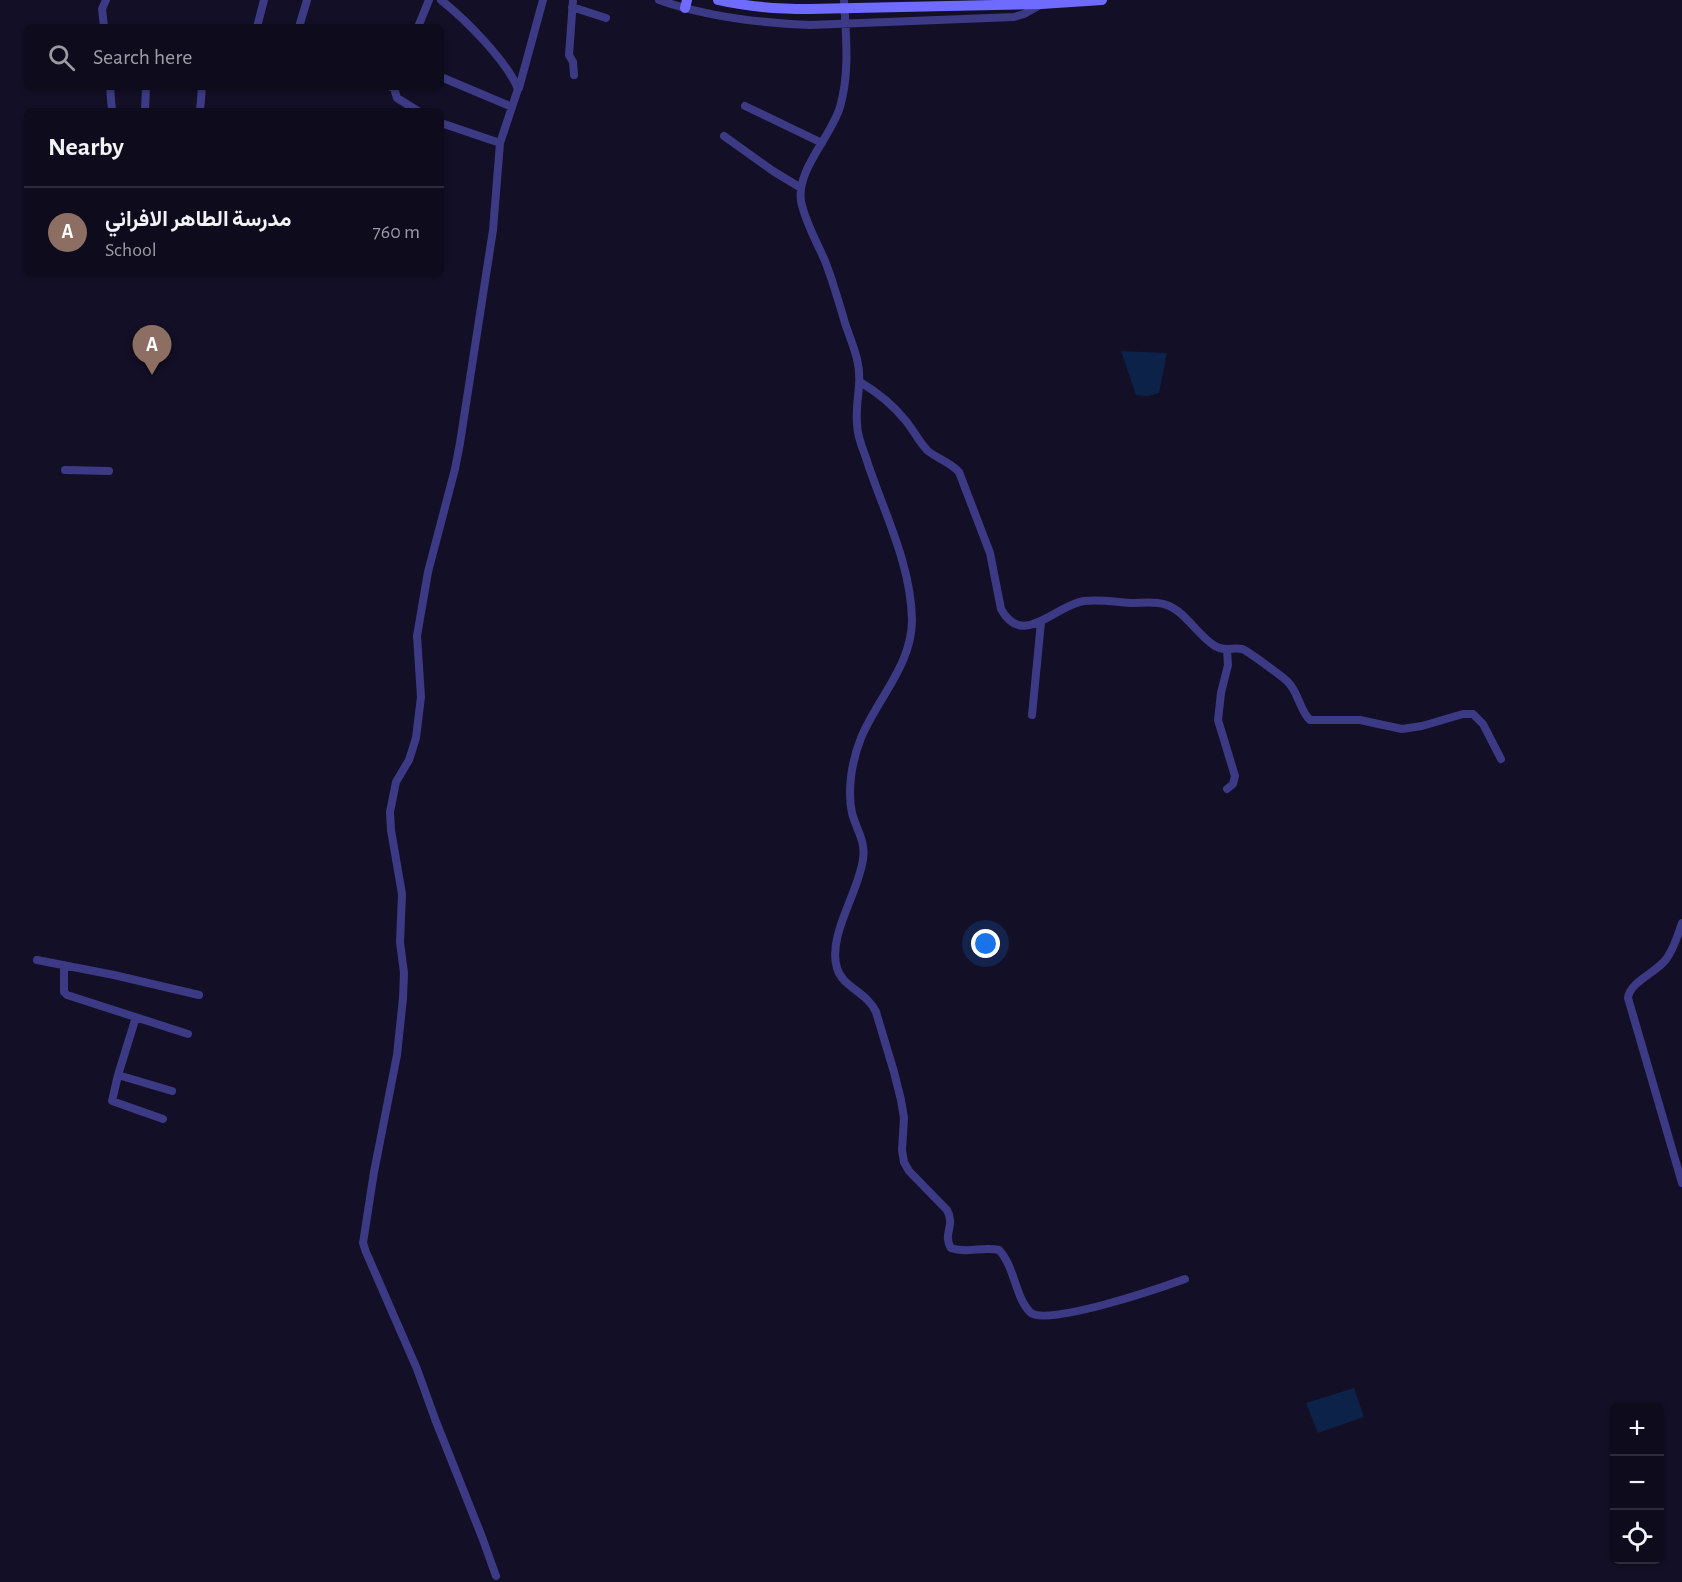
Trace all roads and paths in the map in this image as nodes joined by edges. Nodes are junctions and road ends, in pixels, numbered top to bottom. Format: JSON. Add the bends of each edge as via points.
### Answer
{"nodes":[{"id":1,"x":106,"y":0,"type":"edge"},
{"id":2,"x":264,"y":0,"type":"edge"},
{"id":3,"x":307,"y":0,"type":"edge"},
{"id":4,"x":429,"y":0,"type":"edge"},
{"id":5,"x":441,"y":0,"type":"edge"},
{"id":6,"x":543,"y":0,"type":"edge"},
{"id":7,"x":659,"y":0,"type":"edge"},
{"id":8,"x":718,"y":0,"type":"edge"},
{"id":9,"x":1102,"y":0,"type":"edge"},
{"id":10,"x":1039,"y":2,"type":"edge"},
{"id":11,"x":572,"y":3,"type":"edge"},
{"id":12,"x":961,"y":3,"type":"edge"},
{"id":13,"x":686,"y":4,"type":"edge"},
{"id":14,"x":844,"y":4,"type":"edge"},
{"id":15,"x":606,"y":18,"type":"dead end"},
{"id":16,"x":104,"y":24,"type":"edge"},
{"id":17,"x":258,"y":24,"type":"edge"},
{"id":18,"x":300,"y":24,"type":"edge"},
{"id":19,"x":419,"y":24,"type":"edge"},
{"id":20,"x":846,"y":24,"type":"junction"},
{"id":21,"x":574,"y":75,"type":"dead end"},
{"id":22,"x":444,"y":77,"type":"edge"},
{"id":23,"x":518,"y":89,"type":"junction"},
{"id":24,"x":110,"y":90,"type":"edge"},
{"id":25,"x":146,"y":90,"type":"edge"},
{"id":26,"x":202,"y":90,"type":"edge"},
{"id":27,"x":394,"y":90,"type":"edge"},
{"id":28,"x":745,"y":106,"type":"dead end"},
{"id":29,"x":512,"y":107,"type":"junction"},
{"id":30,"x":112,"y":108,"type":"edge"},
{"id":31,"x":145,"y":108,"type":"edge"},
{"id":32,"x":200,"y":108,"type":"edge"},
{"id":33,"x":413,"y":108,"type":"edge"},
{"id":34,"x":444,"y":124,"type":"edge"},
{"id":35,"x":724,"y":136,"type":"dead end"},
{"id":36,"x":500,"y":143,"type":"junction"},
{"id":37,"x":822,"y":143,"type":"junction"},
{"id":38,"x":801,"y":188,"type":"junction"},
{"id":39,"x":860,"y":382,"type":"junction"},
{"id":40,"x":65,"y":470,"type":"dead end"},
{"id":41,"x":109,"y":471,"type":"dead end"},
{"id":42,"x":1041,"y":622,"type":"junction"},
{"id":43,"x":1227,"y":650,"type":"junction"},
{"id":44,"x":1032,"y":715,"type":"dead end"},
{"id":45,"x":1501,"y":759,"type":"dead end"},
{"id":46,"x":1227,"y":789,"type":"dead end"},
{"id":47,"x":1682,"y":923,"type":"edge"},
{"id":48,"x":37,"y":960,"type":"dead end"},
{"id":49,"x":64,"y":965,"type":"junction"},
{"id":50,"x":199,"y":995,"type":"dead end"},
{"id":51,"x":136,"y":1017,"type":"junction"},
{"id":52,"x":188,"y":1034,"type":"dead end"},
{"id":53,"x":118,"y":1075,"type":"junction"},
{"id":54,"x":172,"y":1091,"type":"dead end"},
{"id":55,"x":163,"y":1119,"type":"dead end"},
{"id":56,"x":1682,"y":1184,"type":"edge"},
{"id":57,"x":1185,"y":1279,"type":"dead end"},
{"id":58,"x":496,"y":1576,"type":"dead end"}],
"edges":[{"from":1,"to":16,"type":"street","via":[[102,9]]},
{"from":2,"to":17,"type":"street"},
{"from":3,"to":18,"type":"street"},
{"from":4,"to":19,"type":"street"},
{"from":5,"to":23,"type":"street","via":[[486,43]]},
{"from":6,"to":23,"type":"street"},
{"from":7,"to":13,"type":"street"},
{"from":8,"to":14,"type":"main road","via":[[784,9]]},
{"from":9,"to":10,"type":"main road"},
{"from":10,"to":12,"type":"main road"},
{"from":10,"to":20,"type":"street","via":[[1014,17]]},
{"from":11,"to":15,"type":"street"},
{"from":11,"to":21,"type":"street","via":[[568,55]]},
{"from":12,"to":14,"type":"main road"},
{"from":13,"to":20,"type":"street","via":[[727,17],[763,22]]},
{"from":14,"to":20,"type":"street"},
{"from":20,"to":37,"type":"street","via":[[847,63],[842,97]]},
{"from":22,"to":29,"type":"street"},
{"from":23,"to":29,"type":"street"},
{"from":24,"to":30,"type":"street"},
{"from":25,"to":31,"type":"street"},
{"from":26,"to":32,"type":"street"},
{"from":27,"to":33,"type":"street","via":[[397,98]]},
{"from":28,"to":37,"type":"street"},
{"from":29,"to":36,"type":"street"},
{"from":34,"to":36,"type":"street"},
{"from":35,"to":38,"type":"street"},
{"from":36,"to":58,"type":"street","via":[[493,230],[460,443],[428,572],[417,636],[419,718],[411,754],[396,782],[390,812],[402,894],[403,998],[397,1054],[363,1243],[417,1369]]},
{"from":37,"to":38,"type":"street"},
{"from":38,"to":39,"type":"street","via":[[802,203],[855,352]]},
{"from":39,"to":42,"type":"street","via":[[899,412],[922,444],[958,472],[990,553],[1005,616],[1014,625]]},
{"from":39,"to":57,"type":"street","via":[[857,429],[899,550],[912,622],[907,651],[869,720],[855,757],[852,810],[864,858],[839,932],[836,962],[840,975],[867,998],[876,1012],[901,1100],[904,1161],[950,1217],[949,1246],[963,1251],[999,1250],[1034,1316],[1073,1313]]},
{"from":40,"to":41,"type":"street"},
{"from":42,"to":43,"type":"street","via":[[1087,601],[1164,604],[1177,610],[1215,646]]},
{"from":42,"to":44,"type":"street"},
{"from":43,"to":45,"type":"street","via":[[1247,650],[1284,679],[1310,720],[1360,720],[1402,729],[1473,714],[1483,724]]},
{"from":43,"to":46,"type":"street","via":[[1218,720],[1236,776]]},
{"from":47,"to":56,"type":"street","via":[[1667,958],[1631,989],[1628,998]]},
{"from":48,"to":49,"type":"street"},
{"from":49,"to":50,"type":"street"},
{"from":49,"to":51,"type":"street","via":[[67,995]]},
{"from":51,"to":52,"type":"street"},
{"from":51,"to":53,"type":"street"},
{"from":53,"to":54,"type":"street"},
{"from":53,"to":55,"type":"street","via":[[112,1101]]}]}
